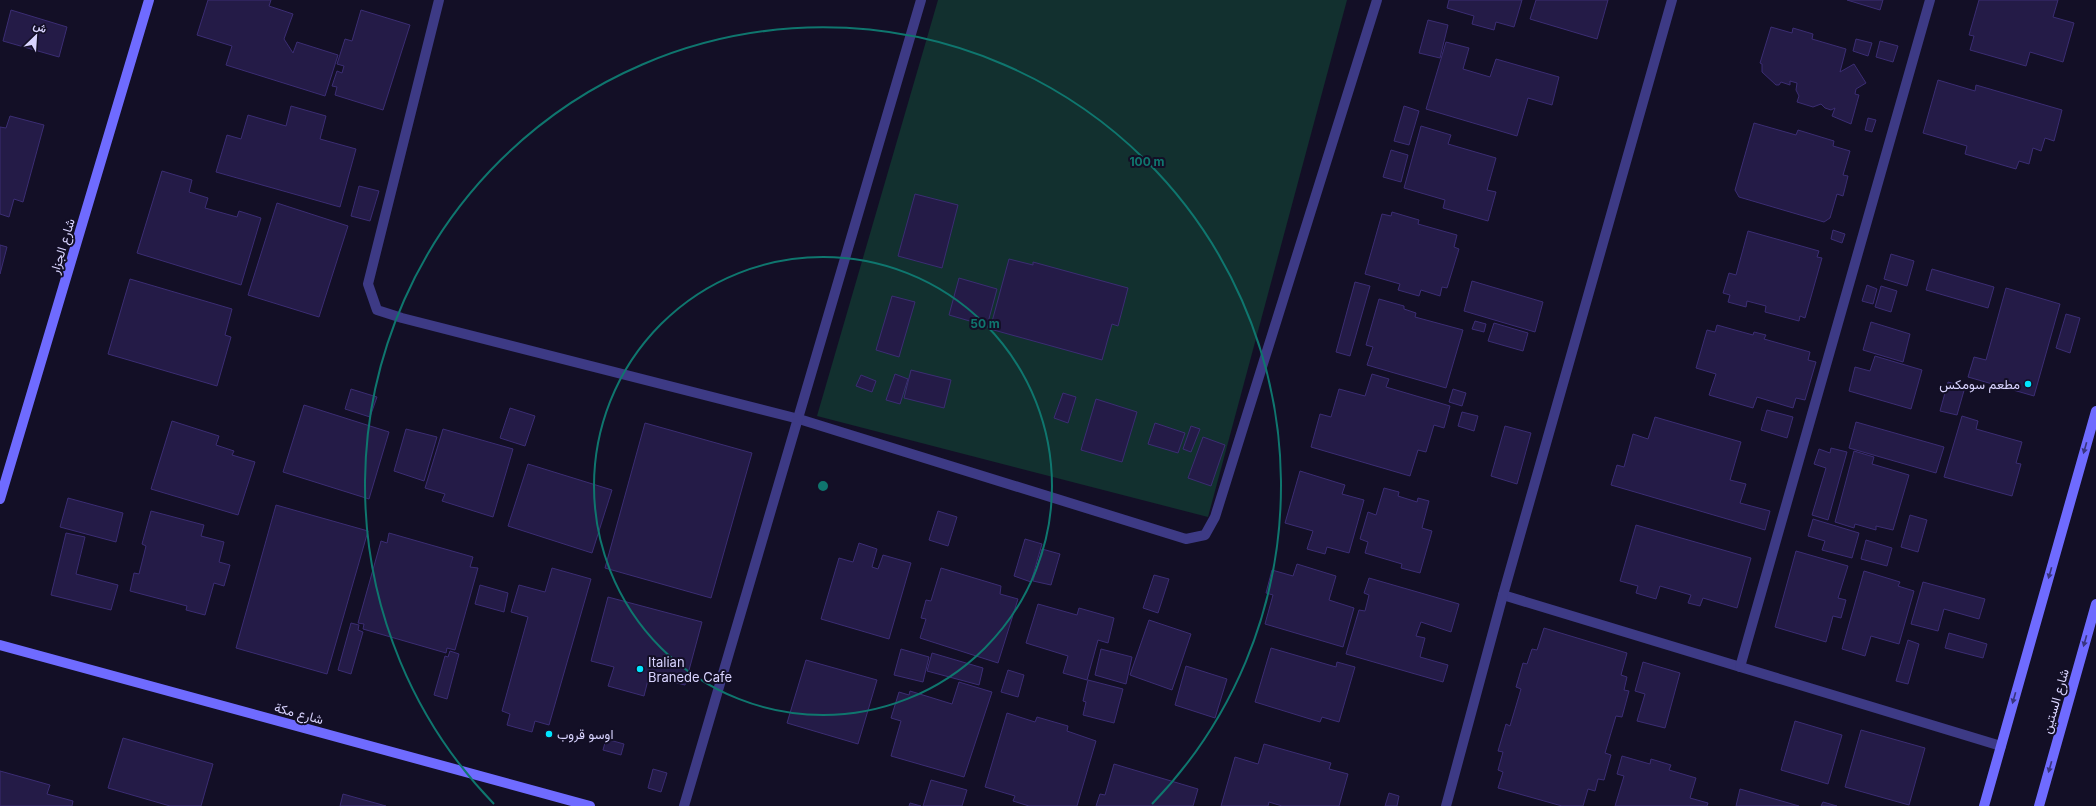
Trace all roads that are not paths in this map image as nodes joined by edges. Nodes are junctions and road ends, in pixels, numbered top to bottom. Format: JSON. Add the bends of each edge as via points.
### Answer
{"nodes":[{"id":1,"x":149,"y":0,"type":"edge"},
{"id":2,"x":439,"y":0,"type":"edge"},
{"id":3,"x":921,"y":0,"type":"edge"},
{"id":4,"x":1377,"y":0,"type":"edge"},
{"id":5,"x":1672,"y":0,"type":"edge"},
{"id":6,"x":1930,"y":0,"type":"edge"},
{"id":7,"x":2096,"y":411,"type":"edge"},
{"id":8,"x":799,"y":419,"type":"junction"},
{"id":9,"x":0,"y":499,"type":"edge"},
{"id":10,"x":1503,"y":595,"type":"junction"},
{"id":11,"x":2096,"y":604,"type":"edge"},
{"id":12,"x":0,"y":645,"type":"edge"},
{"id":13,"x":1740,"y":667,"type":"junction"},
{"id":14,"x":2001,"y":746,"type":"junction"},
{"id":15,"x":590,"y":806,"type":"edge"},
{"id":16,"x":684,"y":806,"type":"edge"},
{"id":17,"x":1446,"y":806,"type":"edge"},
{"id":18,"x":1984,"y":806,"type":"edge"},
{"id":19,"x":2039,"y":806,"type":"edge"}],
"edges":[{"from":1,"to":9,"type":"street","name":"شارع الجزار"},
{"from":2,"to":8,"type":"street","via":[[368,284],[377,310]]},
{"from":3,"to":8,"type":"street"},
{"from":4,"to":8,"type":"street","via":[[1215,517],[1204,534],[1186,539]]},
{"from":5,"to":10,"type":"street"},
{"from":6,"to":13,"type":"street"},
{"from":7,"to":14,"type":"street","one_way":true},
{"from":8,"to":16,"type":"street"},
{"from":10,"to":13,"type":"street"},
{"from":10,"to":17,"type":"street"},
{"from":11,"to":19,"type":"street","name":"شارع الستين","one_way":true},
{"from":12,"to":15,"type":"street","name":"شارع مكة"},
{"from":13,"to":14,"type":"street"},
{"from":14,"to":18,"type":"street"}]}
